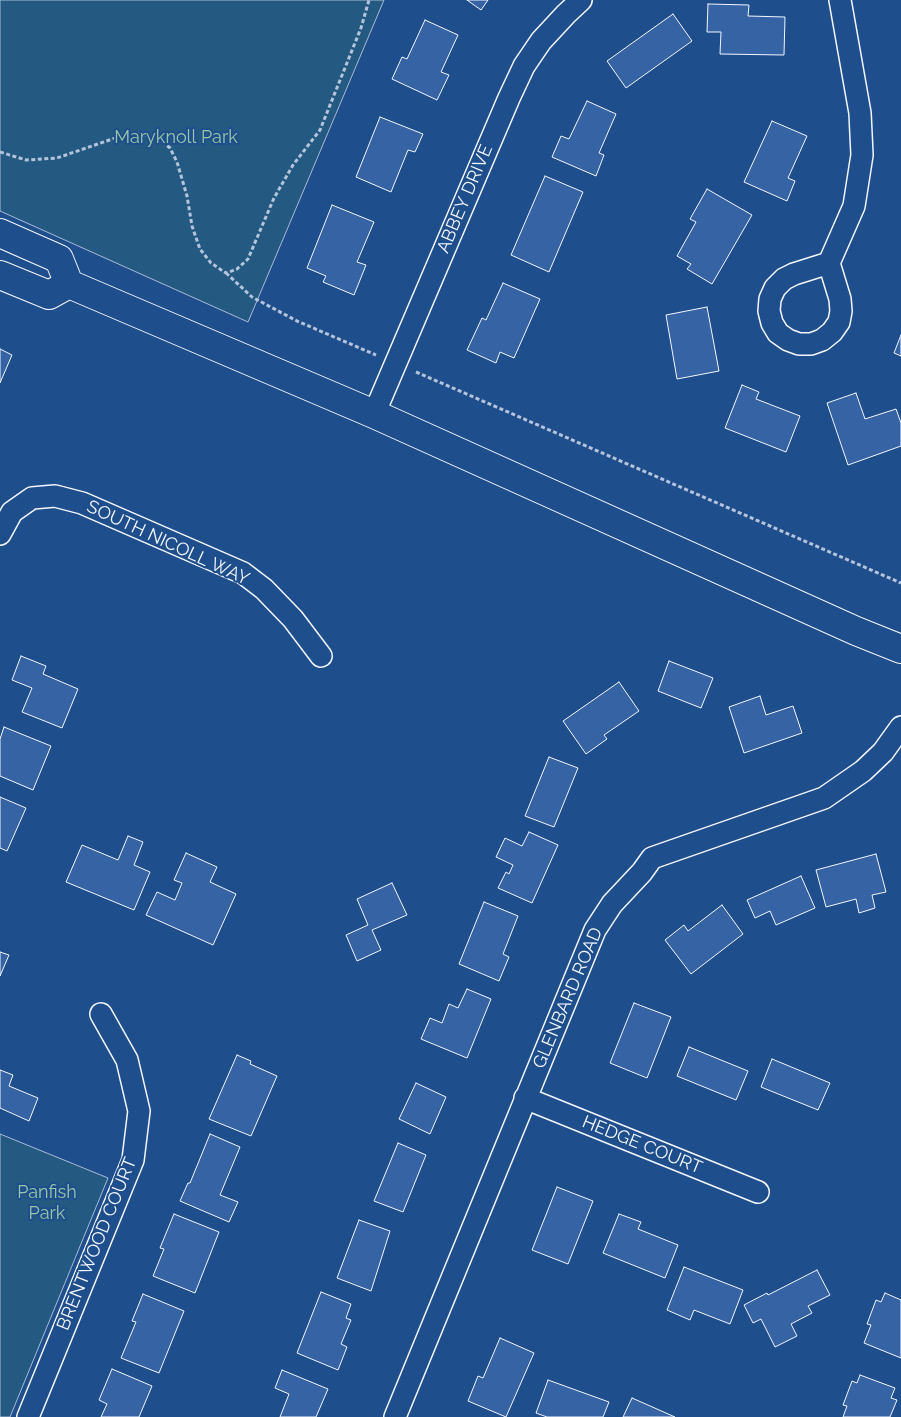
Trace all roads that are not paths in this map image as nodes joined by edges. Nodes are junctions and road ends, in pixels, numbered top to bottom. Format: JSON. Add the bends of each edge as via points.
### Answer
{"nodes":[{"id":1,"x":581,"y":0,"type":"edge"},
{"id":2,"x":840,"y":0,"type":"edge"},
{"id":3,"x":0,"y":233,"type":"edge"},
{"id":4,"x":829,"y":263,"type":"dead end"},
{"id":5,"x":0,"y":275,"type":"edge"},
{"id":6,"x":69,"y":284,"type":"junction"},
{"id":7,"x":374,"y":414,"type":"junction"},
{"id":8,"x":0,"y":534,"type":"edge"},
{"id":9,"x":899,"y":647,"type":"edge"},
{"id":10,"x":321,"y":656,"type":"dead end"},
{"id":11,"x":901,"y":727,"type":"edge"},
{"id":12,"x":102,"y":1014,"type":"dead end"},
{"id":13,"x":526,"y":1098,"type":"junction"},
{"id":14,"x":758,"y":1192,"type":"dead end"},
{"id":15,"x":28,"y":1417,"type":"edge"},
{"id":16,"x":395,"y":1417,"type":"edge"}],
"edges":[{"from":1,"to":7,"type":"street","name":"ABBEY DRIVE","via":[[541,41],[524,66]]},
{"from":2,"to":4,"type":"street","via":[[860,113],[862,155],[854,206]]},
{"from":3,"to":6,"type":"main road","via":[[59,259]]},
{"from":5,"to":6,"type":"main road","via":[[49,295]]},
{"from":6,"to":7,"type":"main road"},
{"from":7,"to":9,"type":"main road","via":[[856,631]]},
{"from":8,"to":10,"type":"street","name":"SOUTH NICOLL WAY","via":[[12,512],[32,498],[55,496],[82,503],[243,574],[264,589]]},
{"from":11,"to":13,"type":"street","name":"GLENBARD ROAD","via":[[863,772],[824,798],[652,858],[612,904],[595,930]]},
{"from":12,"to":15,"type":"street","name":"BRENTWOOD COURT","via":[[127,1060],[139,1111],[133,1160]]},
{"from":13,"to":14,"type":"street","name":"HEDGE COURT"},
{"from":13,"to":16,"type":"street","name":"GLENBARD ROAD"}]}
